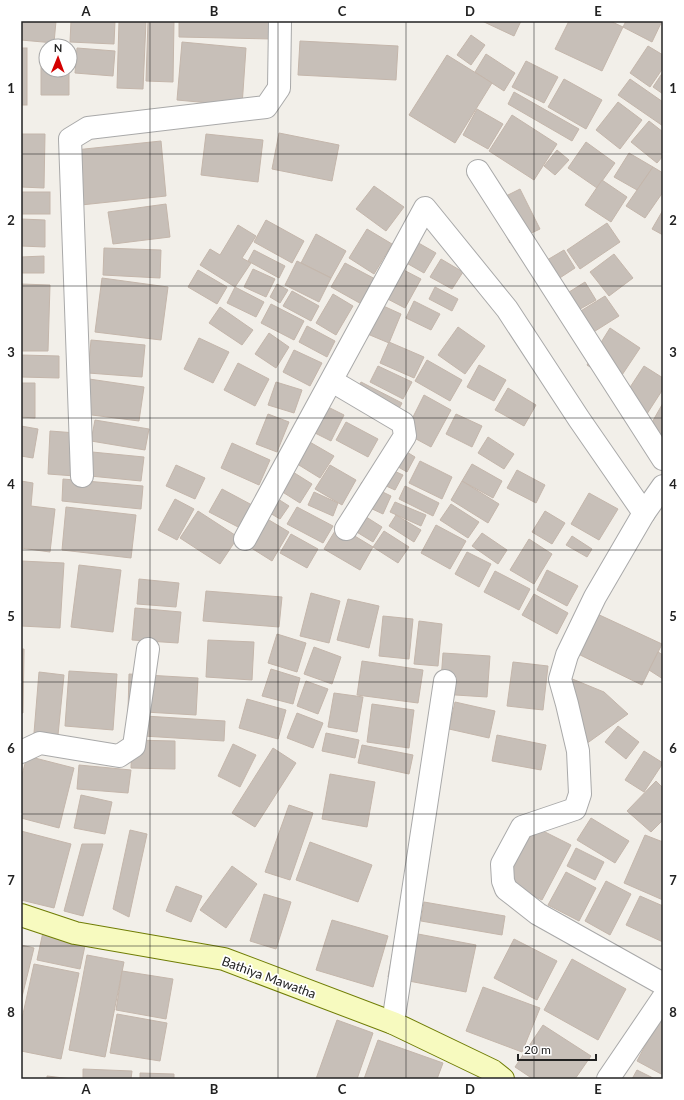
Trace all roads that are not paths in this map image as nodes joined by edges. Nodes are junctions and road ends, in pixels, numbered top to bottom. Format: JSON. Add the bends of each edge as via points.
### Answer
{"nodes":[{"id":1,"x":280,"y":21,"type":"edge"},
{"id":2,"x":478,"y":171,"type":"dead end"},
{"id":3,"x":332,"y":381,"type":"junction"},
{"id":4,"x":663,"y":458,"type":"edge"},
{"id":5,"x":82,"y":476,"type":"dead end"},
{"id":6,"x":663,"y":486,"type":"edge"},
{"id":7,"x":644,"y":513,"type":"junction"},
{"id":8,"x":346,"y":529,"type":"dead end"},
{"id":9,"x":245,"y":540,"type":"dead end"},
{"id":10,"x":148,"y":649,"type":"dead end"},
{"id":11,"x":446,"y":681,"type":"dead end"},
{"id":12,"x":21,"y":752,"type":"edge"},
{"id":13,"x":21,"y":915,"type":"edge"},
{"id":14,"x":663,"y":984,"type":"edge"},
{"id":15,"x":663,"y":998,"type":"edge"},
{"id":16,"x":393,"y":1023,"type":"junction"},
{"id":17,"x":503,"y":1079,"type":"edge"},
{"id":18,"x":608,"y":1079,"type":"edge"}],
"edges":[{"from":1,"to":5,"type":"street","via":[[278,88],[266,107],[88,128],[70,139]]},
{"from":2,"to":4,"type":"street"},
{"from":3,"to":7,"type":"street","via":[[425,208],[508,309]]},
{"from":3,"to":8,"type":"street","via":[[403,423],[405,436]]},
{"from":3,"to":9,"type":"street"},
{"from":6,"to":7,"type":"street"},
{"from":7,"to":14,"type":"street","via":[[595,597],[567,655],[560,679],[578,751],[580,794],[575,809],[522,827],[502,864],[506,888],[538,914]]},
{"from":10,"to":12,"type":"street","via":[[134,746],[119,756],[40,743]]},
{"from":11,"to":16,"type":"street"},
{"from":13,"to":16,"type":"street","name":"Bathiya Mawatha","via":[[75,933],[224,959]]},
{"from":15,"to":18,"type":"street"},
{"from":16,"to":17,"type":"street","name":"Bathiya Mawatha","via":[[493,1071]]}]}
